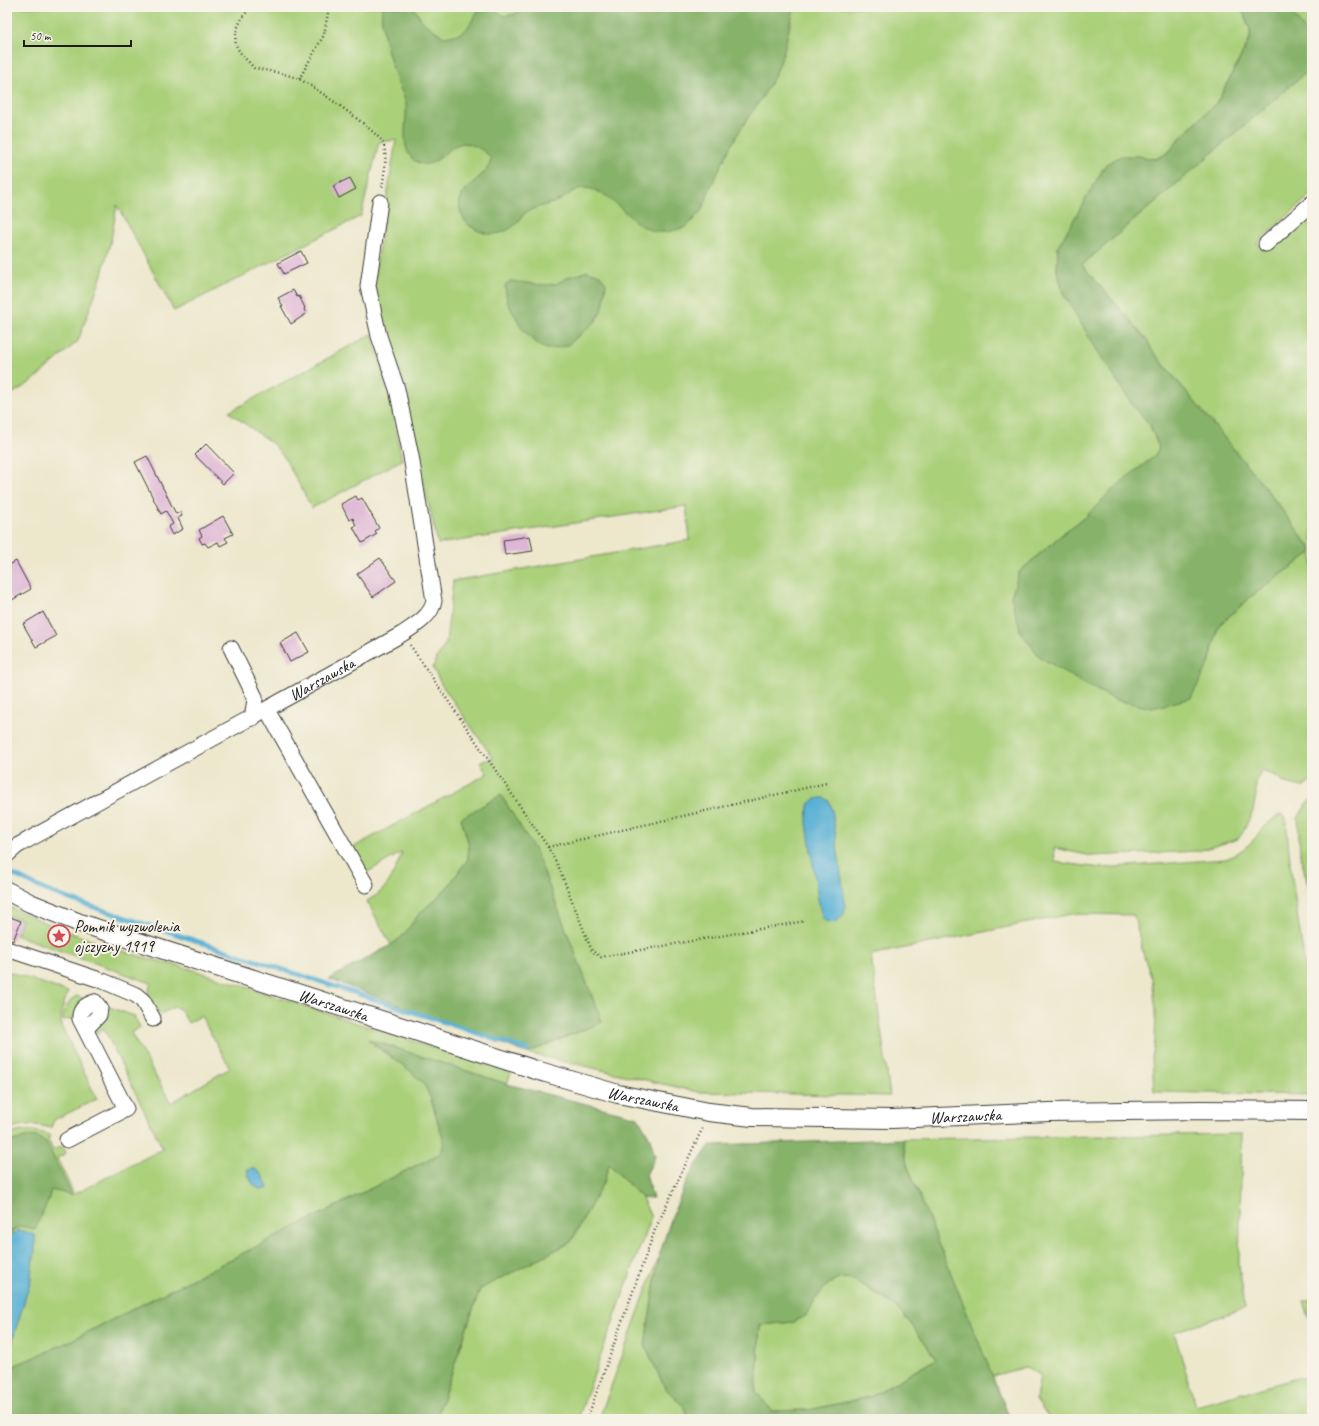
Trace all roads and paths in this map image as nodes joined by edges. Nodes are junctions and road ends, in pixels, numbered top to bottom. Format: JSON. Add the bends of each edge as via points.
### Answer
{"nodes":[{"id":1,"x":252,"y":7,"type":"edge"},
{"id":2,"x":329,"y":7,"type":"edge"},
{"id":3,"x":299,"y":79,"type":"junction"},
{"id":4,"x":380,"y":202,"type":"joint"},
{"id":5,"x":1312,"y":202,"type":"edge"},
{"id":6,"x":1266,"y":244,"type":"dead end"},
{"id":7,"x":402,"y":634,"type":"junction"},
{"id":8,"x":231,"y":648,"type":"dead end"},
{"id":9,"x":268,"y":710,"type":"junction"},
{"id":10,"x":253,"y":718,"type":"junction"},
{"id":11,"x":827,"y":783,"type":"dead end"},
{"id":12,"x":548,"y":847,"type":"junction"},
{"id":13,"x":7,"y":855,"type":"edge"},
{"id":14,"x":366,"y":886,"type":"dead end"},
{"id":15,"x":7,"y":891,"type":"edge"},
{"id":16,"x":805,"y":921,"type":"dead end"},
{"id":17,"x":7,"y":948,"type":"edge"},
{"id":18,"x":103,"y":981,"type":"junction"},
{"id":19,"x":153,"y":1018,"type":"dead end"},
{"id":20,"x":1312,"y":1111,"type":"edge"},
{"id":21,"x":709,"y":1112,"type":"junction"},
{"id":22,"x":67,"y":1140,"type":"dead end"},
{"id":23,"x":587,"y":1419,"type":"edge"}],
"edges":[{"from":1,"to":3,"type":"path","via":[[247,11],[236,32],[237,47],[254,68],[276,71]]},
{"from":2,"to":3,"type":"path","via":[[324,35]]},
{"from":3,"to":4,"type":"path","via":[[340,105],[383,141],[386,157]]},
{"from":4,"to":7,"type":"street","name":"Warszawska","via":[[368,286],[411,456],[434,601],[430,612]]},
{"from":5,"to":6,"type":"street"},
{"from":7,"to":9,"type":"street","name":"Warszawska"},
{"from":7,"to":12,"type":"path"},
{"from":8,"to":10,"type":"street","via":[[255,698]]},
{"from":9,"to":10,"type":"street","name":"Warszawska"},
{"from":9,"to":14,"type":"street"},
{"from":10,"to":13,"type":"street","name":"Warszawska","via":[[24,842]]},
{"from":11,"to":12,"type":"path"},
{"from":12,"to":16,"type":"path","via":[[592,951],[601,957]]},
{"from":15,"to":21,"type":"main road","name":"Warszawska","via":[[95,928],[536,1070],[618,1094]]},
{"from":17,"to":18,"type":"street"},
{"from":18,"to":19,"type":"street","via":[[139,997]]},
{"from":18,"to":22,"type":"street","via":[[95,1002],[87,1005],[81,1012],[81,1021],[126,1109]]},
{"from":20,"to":21,"type":"main road","name":"Warszawska","via":[[1049,1112],[892,1119],[752,1117]]},
{"from":21,"to":23,"type":"path","via":[[655,1230]]}]}
